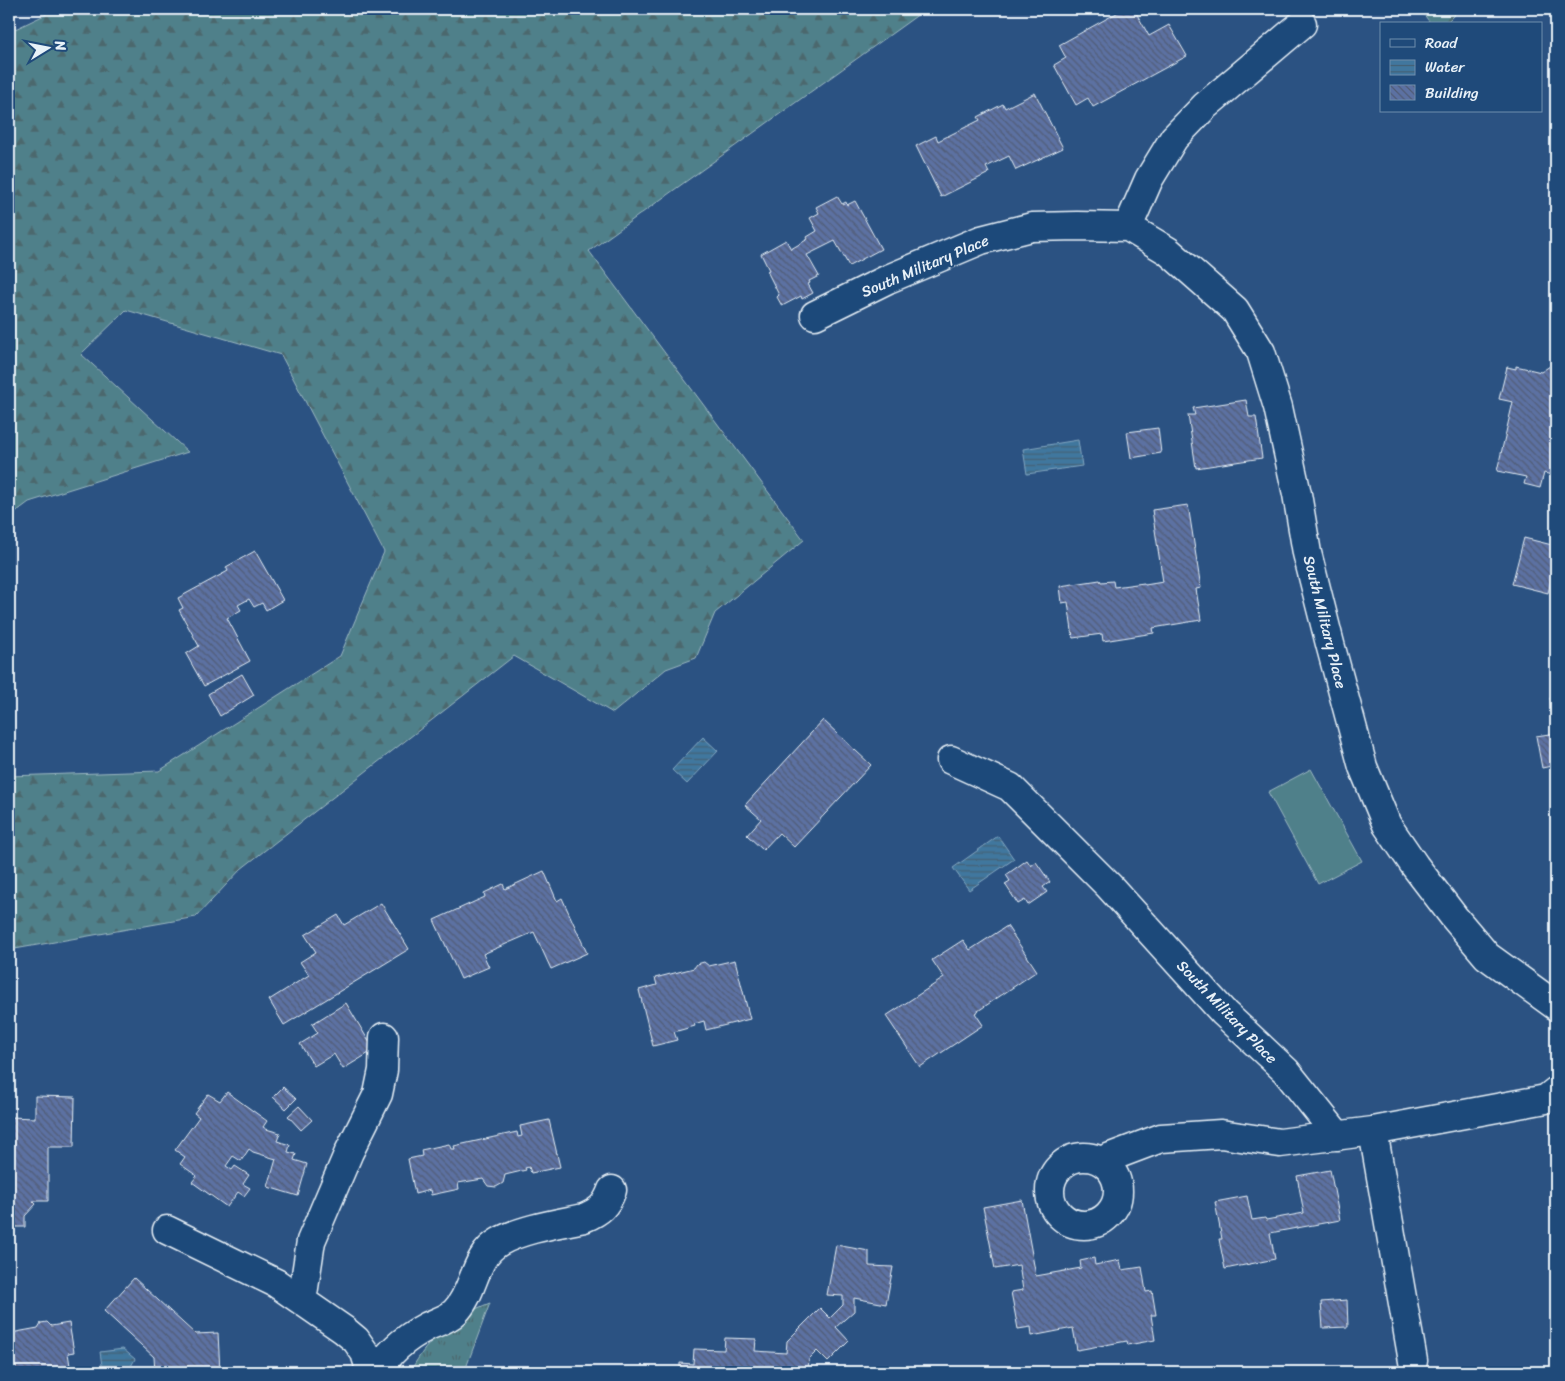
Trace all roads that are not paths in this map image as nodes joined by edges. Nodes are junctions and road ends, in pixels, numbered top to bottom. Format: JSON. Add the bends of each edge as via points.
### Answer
{"nodes":[{"id":1,"x":1302,"y":24,"type":"dead end"},
{"id":2,"x":1128,"y":227,"type":"junction"},
{"id":3,"x":816,"y":315,"type":"dead end"},
{"id":4,"x":951,"y":760,"type":"dead end"},
{"id":5,"x":1556,"y":1006,"type":"edge"},
{"id":6,"x":384,"y":1038,"type":"dead end"},
{"id":7,"x":1556,"y":1092,"type":"edge"},
{"id":8,"x":1373,"y":1131,"type":"junction"},
{"id":9,"x":1338,"y":1136,"type":"junction"},
{"id":10,"x":1100,"y":1161,"type":"dead end"},
{"id":11,"x":612,"y":1190,"type":"dead end"},
{"id":12,"x":167,"y":1230,"type":"dead end"},
{"id":13,"x":302,"y":1301,"type":"junction"},
{"id":14,"x":1413,"y":1361,"type":"dead end"},
{"id":15,"x":371,"y":1372,"type":"edge"},
{"id":16,"x":379,"y":1372,"type":"edge"}],
"edges":[{"from":1,"to":2,"type":"street","via":[[1205,106],[1174,138],[1149,180]]},
{"from":2,"to":3,"type":"street","name":"South Military Place","via":[[1032,227],[981,240],[888,279]]},
{"from":2,"to":5,"type":"street","name":"South Military Place","via":[[1168,251],[1235,310],[1261,352],[1278,407],[1298,494],[1307,553],[1362,767],[1387,824],[1421,874],[1487,956]]},
{"from":4,"to":9,"type":"street","name":"South Military Place","via":[[1010,788],[1109,886],[1224,1013],[1286,1071]]},
{"from":6,"to":13,"type":"street","via":[[378,1094],[310,1241]]},
{"from":7,"to":8,"type":"street","via":[[1546,1100]]},
{"from":8,"to":9,"type":"street"},
{"from":8,"to":14,"type":"street"},
{"from":9,"to":10,"type":"street","via":[[1280,1143],[1221,1134],[1161,1138]]},
{"from":11,"to":16,"type":"street","via":[[607,1204],[589,1216],[498,1242],[474,1274],[456,1311],[400,1345],[383,1362]]},
{"from":12,"to":13,"type":"street","via":[[276,1283]]},
{"from":13,"to":15,"type":"street","via":[[356,1340],[365,1353]]}]}
